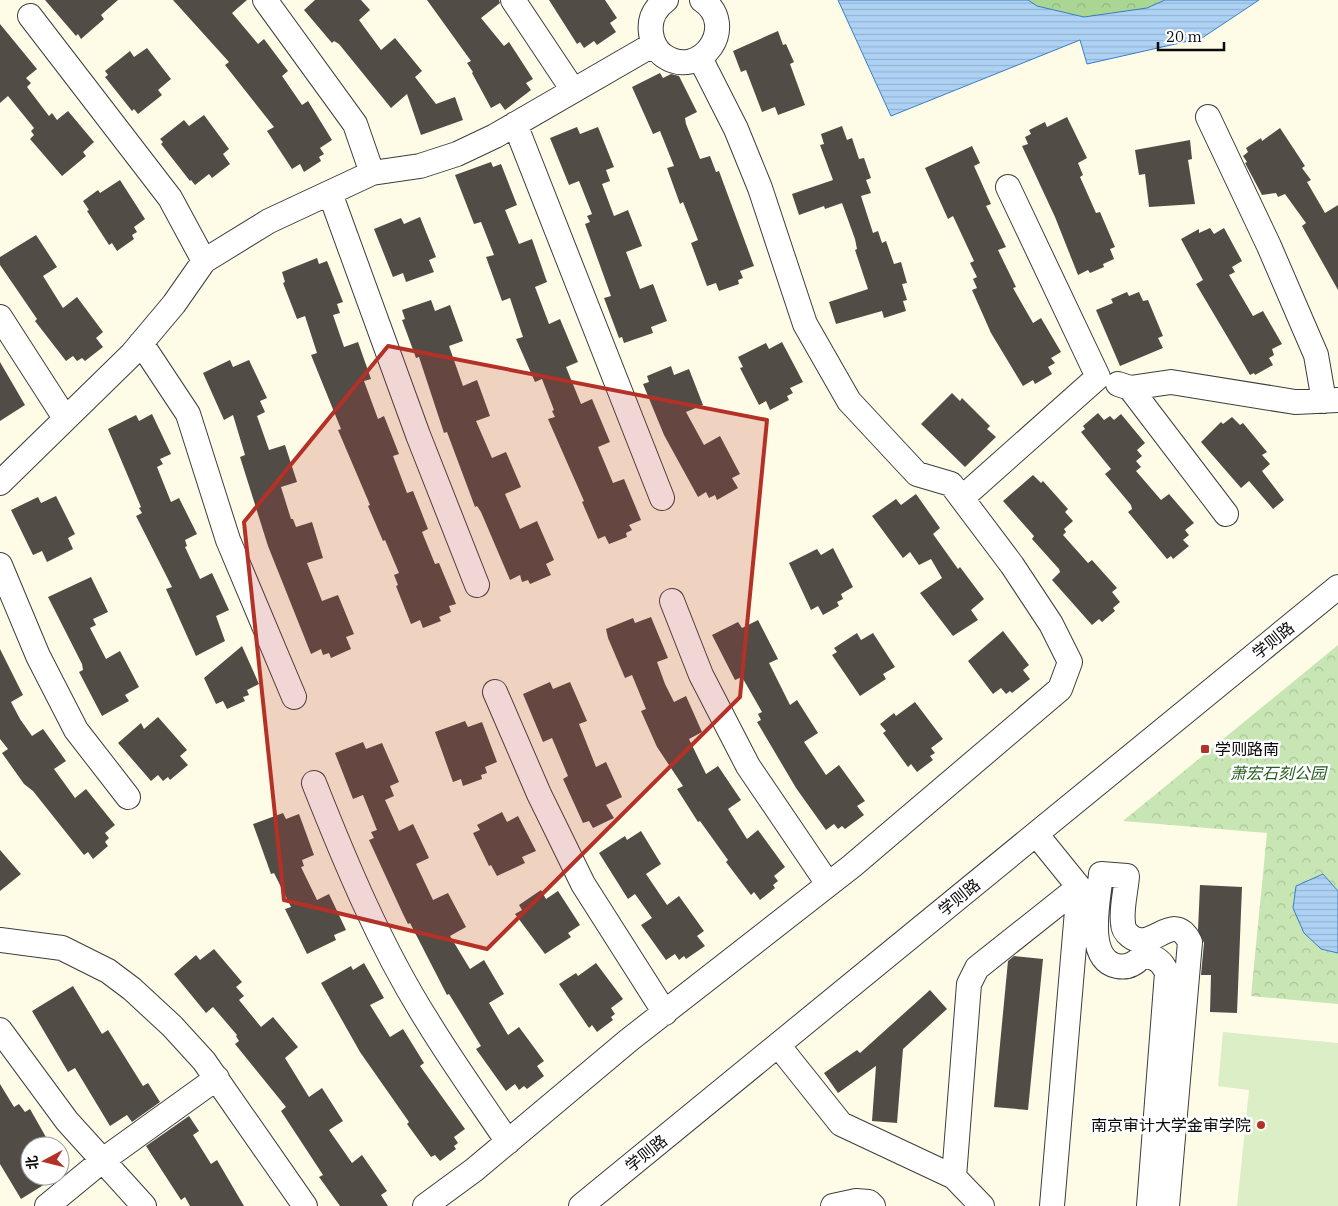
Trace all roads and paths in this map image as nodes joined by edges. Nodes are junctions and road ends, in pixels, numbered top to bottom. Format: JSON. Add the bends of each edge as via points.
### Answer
{"nodes":[{"id":1,"x":265,"y":0,"type":"edge"},
{"id":2,"x":513,"y":0,"type":"edge"},
{"id":3,"x":702,"y":0,"type":"edge"},
{"id":4,"x":661,"y":2,"type":"edge"},
{"id":5,"x":30,"y":16,"type":"dead end"},
{"id":6,"x":654,"y":44,"type":"junction"},
{"id":7,"x":700,"y":58,"type":"junction"},
{"id":8,"x":573,"y":90,"type":"junction"},
{"id":9,"x":1208,"y":117,"type":"dead end"},
{"id":10,"x":515,"y":124,"type":"junction"},
{"id":11,"x":372,"y":173,"type":"junction"},
{"id":12,"x":1008,"y":187,"type":"dead end"},
{"id":13,"x":330,"y":193,"type":"junction"},
{"id":14,"x":204,"y":261,"type":"junction"},
{"id":15,"x":0,"y":317,"type":"edge"},
{"id":16,"x":142,"y":343,"type":"junction"},
{"id":17,"x":1098,"y":377,"type":"junction"},
{"id":18,"x":1130,"y":388,"type":"junction"},
{"id":19,"x":1331,"y":400,"type":"edge"},
{"id":20,"x":65,"y":418,"type":"junction"},
{"id":21,"x":0,"y":483,"type":"edge"},
{"id":22,"x":662,"y":498,"type":"dead end"},
{"id":23,"x":962,"y":498,"type":"junction"},
{"id":24,"x":1226,"y":514,"type":"dead end"},
{"id":25,"x":0,"y":565,"type":"edge"},
{"id":26,"x":477,"y":585,"type":"dead end"},
{"id":27,"x":1338,"y":587,"type":"edge"},
{"id":28,"x":672,"y":601,"type":"dead end"},
{"id":29,"x":495,"y":692,"type":"dead end"},
{"id":30,"x":294,"y":697,"type":"dead end"},
{"id":31,"x":314,"y":783,"type":"dead end"},
{"id":32,"x":128,"y":797,"type":"dead end"},
{"id":33,"x":1036,"y":834,"type":"junction"},
{"id":34,"x":828,"y":884,"type":"junction"},
{"id":35,"x":1079,"y":887,"type":"junction"},
{"id":36,"x":0,"y":940,"type":"edge"},
{"id":37,"x":665,"y":1013,"type":"junction"},
{"id":38,"x":0,"y":1030,"type":"edge"},
{"id":39,"x":778,"y":1045,"type":"junction"},
{"id":40,"x":217,"y":1078,"type":"junction"},
{"id":41,"x":508,"y":1142,"type":"junction"},
{"id":42,"x":103,"y":1160,"type":"junction"},
{"id":43,"x":954,"y":1177,"type":"junction"},
{"id":44,"x":47,"y":1206,"type":"edge"},
{"id":45,"x":144,"y":1206,"type":"edge"},
{"id":46,"x":305,"y":1206,"type":"edge"},
{"id":47,"x":425,"y":1206,"type":"edge"},
{"id":48,"x":581,"y":1206,"type":"edge"},
{"id":49,"x":833,"y":1206,"type":"edge"},
{"id":50,"x":873,"y":1206,"type":"edge"},
{"id":51,"x":982,"y":1206,"type":"edge"},
{"id":52,"x":1052,"y":1206,"type":"edge"},
{"id":53,"x":1148,"y":1206,"type":"edge"},
{"id":54,"x":1167,"y":1206,"type":"edge"}],
"edges":[{"from":1,"to":11,"type":"street","via":[[355,124]]},
{"from":2,"to":8,"type":"street"},
{"from":3,"to":7,"type":"street","via":[[714,12],[717,33],[708,52]]},
{"from":4,"to":6,"type":"street","via":[[650,24]]},
{"from":5,"to":14,"type":"street","via":[[170,198]]},
{"from":6,"to":7,"type":"street","via":[[660,53],[674,61],[690,62]]},
{"from":6,"to":8,"type":"street"},
{"from":7,"to":23,"type":"street","via":[[736,129],[760,188],[805,324],[827,365],[849,401],[917,474],[951,484]]},
{"from":8,"to":10,"type":"street"},
{"from":9,"to":19,"type":"street","via":[[1269,246],[1316,355]]},
{"from":10,"to":11,"type":"street","via":[[457,154],[420,166]]},
{"from":10,"to":22,"type":"street"},
{"from":11,"to":13,"type":"street"},
{"from":12,"to":17,"type":"street"},
{"from":13,"to":14,"type":"street","via":[[269,221]]},
{"from":13,"to":26,"type":"street","via":[[418,435]]},
{"from":14,"to":16,"type":"street"},
{"from":15,"to":20,"type":"street"},
{"from":16,"to":20,"type":"street"},
{"from":16,"to":30,"type":"street","via":[[188,414],[228,540]]},
{"from":17,"to":18,"type":"street"},
{"from":17,"to":23,"type":"street"},
{"from":18,"to":19,"type":"street","via":[[1171,382],[1295,402]]},
{"from":18,"to":24,"type":"street"},
{"from":20,"to":21,"type":"street"},
{"from":23,"to":34,"type":"street","via":[[1051,624],[1070,662],[1060,690]]},
{"from":25,"to":32,"type":"street","via":[[38,656],[76,730]]},
{"from":27,"to":33,"type":"street","name":"学则路"},
{"from":28,"to":34,"type":"street","via":[[701,675],[748,766]]},
{"from":29,"to":37,"type":"street","via":[[583,884]]},
{"from":31,"to":41,"type":"street","via":[[342,854],[389,953],[427,1022]]},
{"from":33,"to":35,"type":"street"},
{"from":33,"to":39,"type":"street","name":"学则路"},
{"from":34,"to":37,"type":"street"},
{"from":35,"to":43,"type":"street","via":[[977,968],[969,984]]},
{"from":35,"to":52,"type":"street"},
{"from":36,"to":40,"type":"street","via":[[62,948],[108,971],[172,1026]]},
{"from":37,"to":41,"type":"street"},
{"from":38,"to":42,"type":"street","via":[[67,1121]]},
{"from":39,"to":43,"type":"street","via":[[841,1124]]},
{"from":39,"to":48,"type":"street","name":"学则路"},
{"from":40,"to":42,"type":"street"},
{"from":40,"to":46,"type":"street"},
{"from":41,"to":47,"type":"street"},
{"from":42,"to":44,"type":"street"},
{"from":42,"to":45,"type":"street"},
{"from":43,"to":51,"type":"street"},
{"from":49,"to":50,"type":"street","via":[[856,1201],[869,1202]]},
{"from":53,"to":54,"type":"street","via":[[1167,972],[1154,957],[1141,957],[1120,967],[1108,962],[1100,951],[1095,935],[1101,874],[1127,876],[1122,922],[1132,938],[1149,940],[1171,929],[1182,932],[1190,942]]}]}
